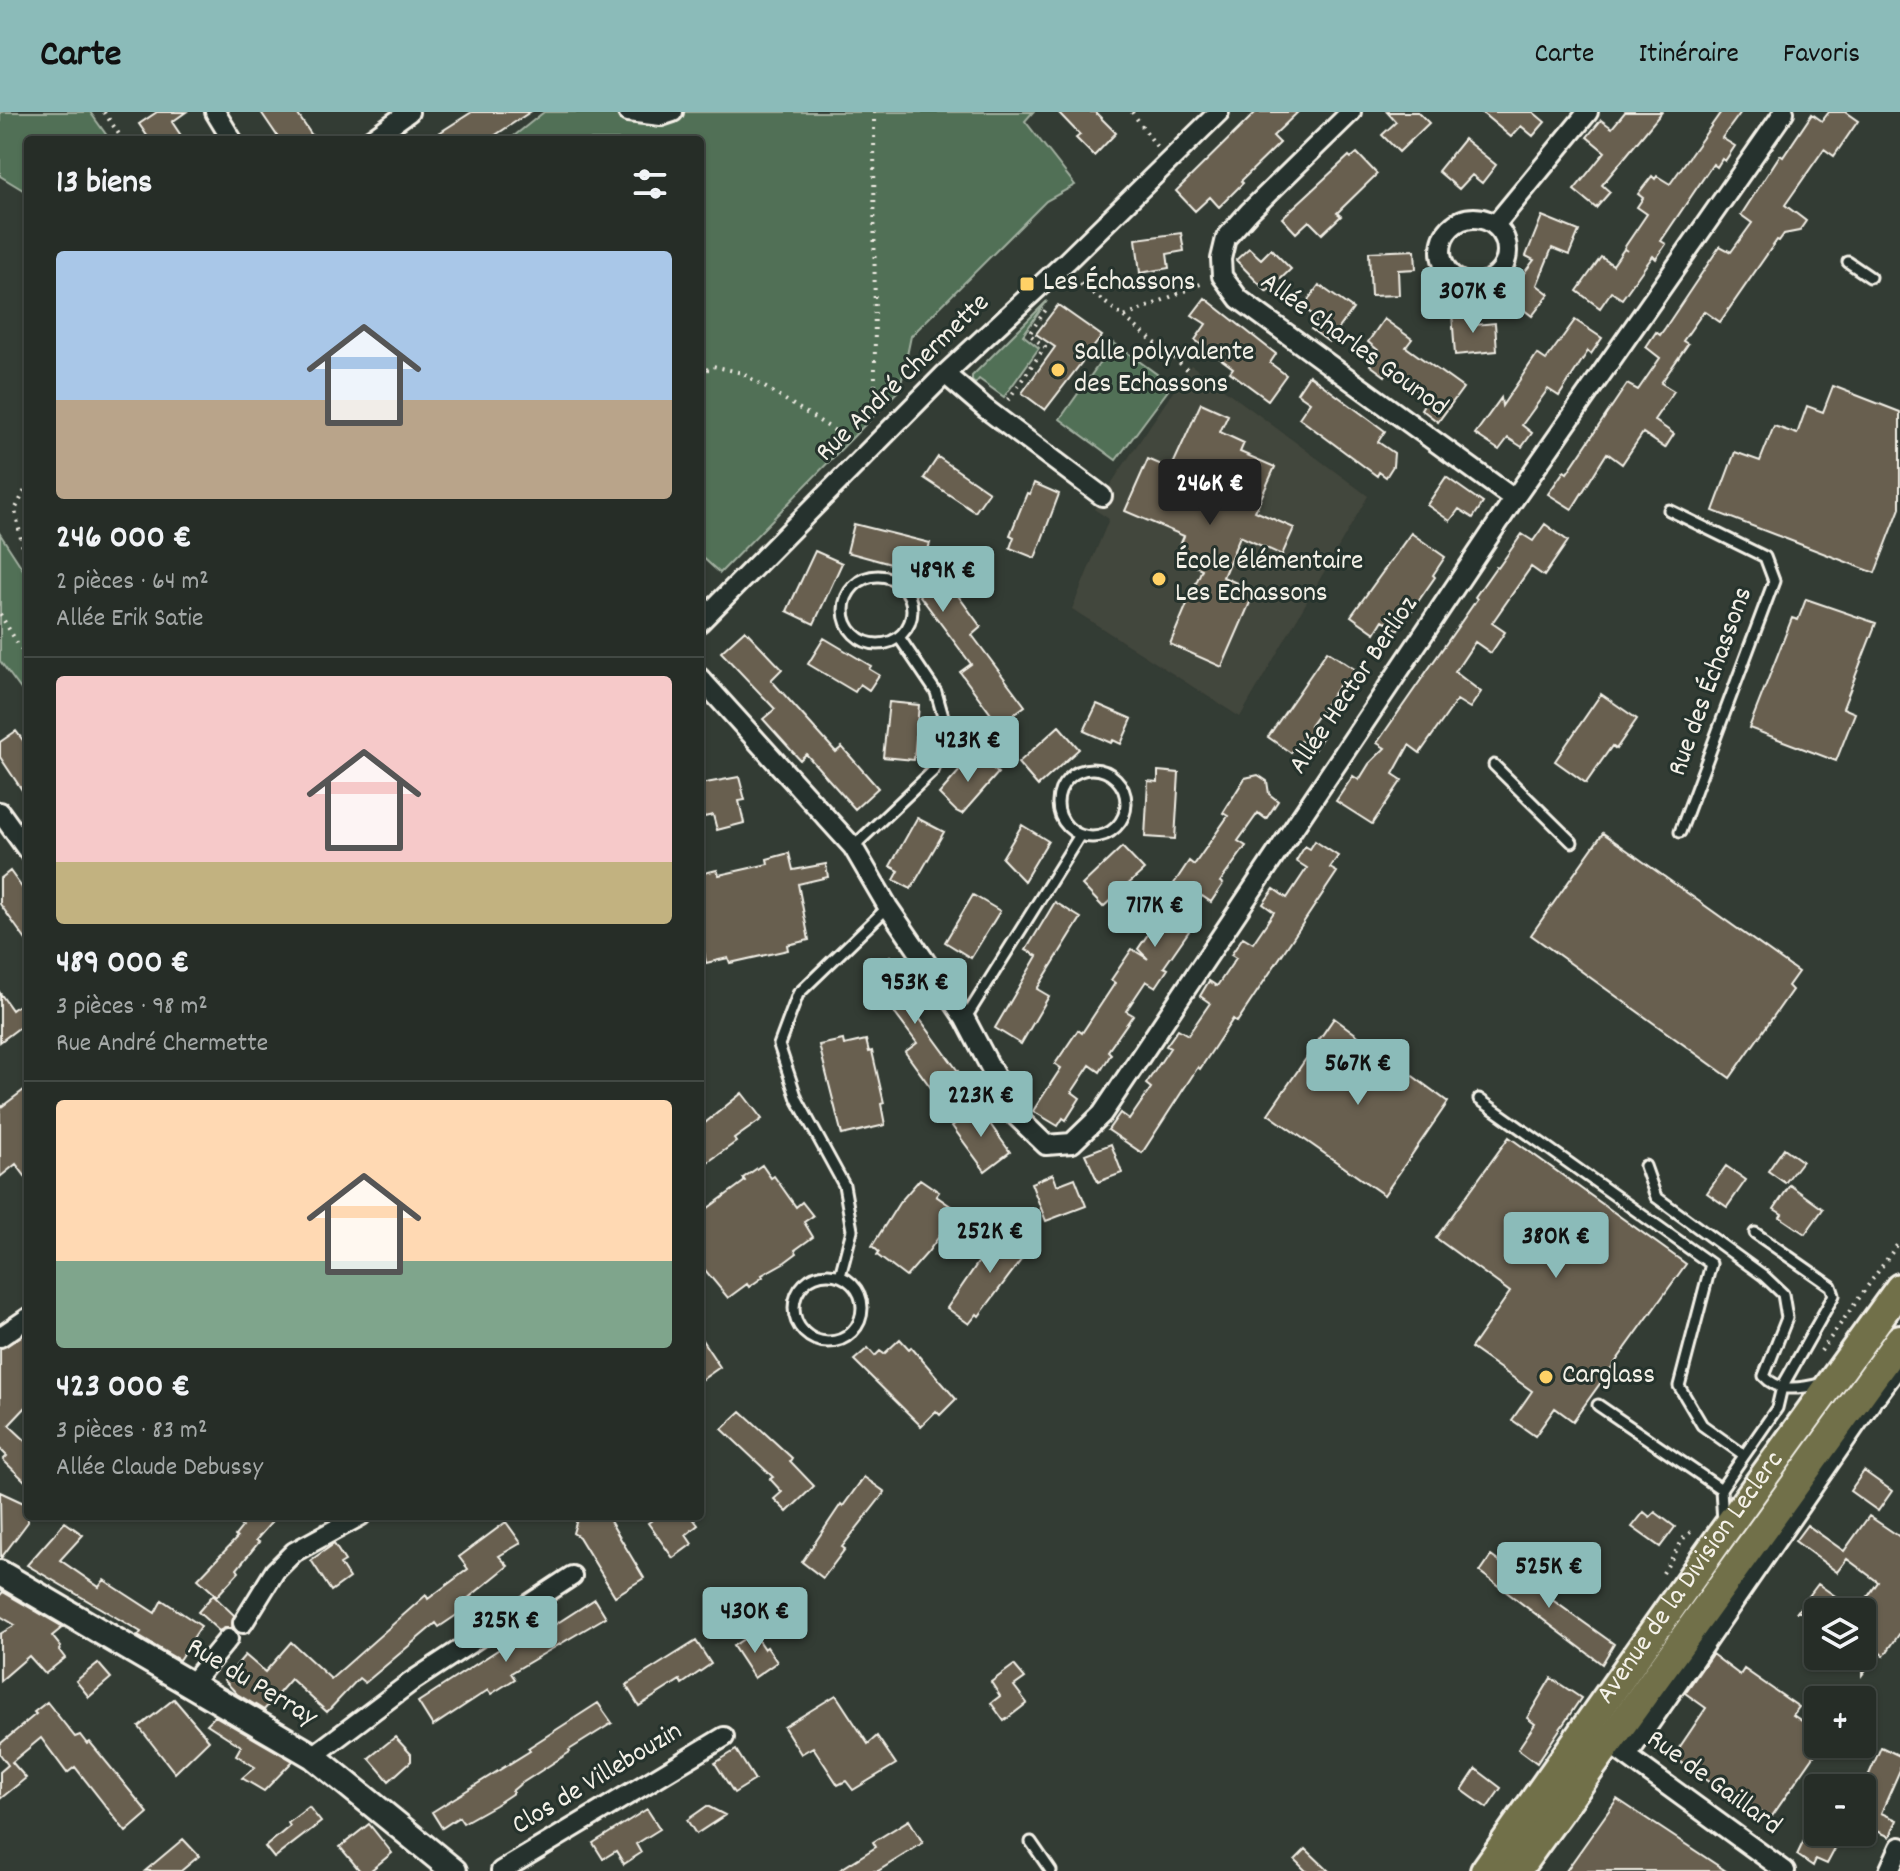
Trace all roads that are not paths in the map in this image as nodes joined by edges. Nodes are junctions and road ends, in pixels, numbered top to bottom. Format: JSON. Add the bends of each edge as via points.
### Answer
{"nodes":[{"id":1,"x":215,"y":112,"type":"edge"},
{"id":2,"x":409,"y":112,"type":"edge"},
{"id":3,"x":628,"y":112,"type":"edge"},
{"id":4,"x":673,"y":112,"type":"edge"},
{"id":5,"x":1219,"y":112,"type":"edge"},
{"id":6,"x":1351,"y":112,"type":"edge"},
{"id":7,"x":1588,"y":112,"type":"edge"},
{"id":8,"x":1784,"y":112,"type":"edge"},
{"id":9,"x":230,"y":136,"type":"edge"},
{"id":10,"x":376,"y":136,"type":"edge"},
{"id":11,"x":1495,"y":225,"type":"dead end"},
{"id":12,"x":1848,"y":262,"type":"dead end"},
{"id":13,"x":1870,"y":277,"type":"dead end"},
{"id":14,"x":945,"y":374,"type":"junction"},
{"id":15,"x":1102,"y":496,"type":"dead end"},
{"id":16,"x":1514,"y":499,"type":"junction"},
{"id":17,"x":1669,"y":510,"type":"dead end"},
{"id":18,"x":704,"y":618,"type":"edge"},
{"id":19,"x":899,"y":637,"type":"junction"},
{"id":20,"x":704,"y":682,"type":"edge"},
{"id":21,"x":1494,"y":765,"type":"dead end"},
{"id":22,"x":0,"y":812,"type":"edge"},
{"id":23,"x":1680,"y":832,"type":"dead end"},
{"id":24,"x":1080,"y":835,"type":"junction"},
{"id":25,"x":1572,"y":842,"type":"dead end"},
{"id":26,"x":24,"y":845,"type":"edge"},
{"id":27,"x":853,"y":847,"type":"junction"},
{"id":28,"x":888,"y":907,"type":"junction"},
{"id":29,"x":965,"y":1019,"type":"junction"},
{"id":30,"x":1479,"y":1099,"type":"dead end"},
{"id":31,"x":1645,"y":1166,"type":"dead end"},
{"id":32,"x":1755,"y":1233,"type":"dead end"},
{"id":33,"x":840,"y":1276,"type":"junction"},
{"id":34,"x":1900,"y":1288,"type":"edge"},
{"id":35,"x":24,"y":1321,"type":"edge"},
{"id":36,"x":0,"y":1337,"type":"edge"},
{"id":37,"x":1897,"y":1352,"type":"edge"},
{"id":38,"x":1834,"y":1381,"type":"junction"},
{"id":39,"x":1782,"y":1387,"type":"junction"},
{"id":40,"x":1598,"y":1405,"type":"dead end"},
{"id":41,"x":1744,"y":1455,"type":"junction"},
{"id":42,"x":1721,"y":1489,"type":"junction"},
{"id":43,"x":353,"y":1520,"type":"edge"},
{"id":44,"x":1723,"y":1533,"type":"junction"},
{"id":45,"x":0,"y":1573,"type":"edge"},
{"id":46,"x":572,"y":1576,"type":"dead end"},
{"id":47,"x":243,"y":1623,"type":"dead end"},
{"id":48,"x":228,"y":1639,"type":"dead end"},
{"id":49,"x":191,"y":1684,"type":"junction"},
{"id":50,"x":724,"y":1737,"type":"dead end"},
{"id":51,"x":1617,"y":1749,"type":"junction"},
{"id":52,"x":313,"y":1756,"type":"junction"},
{"id":53,"x":1031,"y":1842,"type":"dead end"},
{"id":54,"x":1900,"y":1847,"type":"edge"},
{"id":55,"x":454,"y":1871,"type":"edge"},
{"id":56,"x":501,"y":1871,"type":"edge"},
{"id":57,"x":1051,"y":1871,"type":"edge"},
{"id":58,"x":1485,"y":1871,"type":"edge"},
{"id":59,"x":1516,"y":1871,"type":"edge"},
{"id":60,"x":1785,"y":1871,"type":"edge"},
{"id":61,"x":1889,"y":1871,"type":"edge"}],
"edges":[{"from":1,"to":9,"type":"street"},
{"from":2,"to":10,"type":"street"},
{"from":3,"to":4,"type":"street"},
{"from":5,"to":14,"type":"street","name":"Rue André Chermette"},
{"from":6,"to":16,"type":"street","name":"Allée Charles Gounod","via":[[1226,238],[1222,276],[1239,299]]},
{"from":7,"to":11,"type":"street"},
{"from":8,"to":16,"type":"street","name":"Allée Hector Berlioz"},
{"from":12,"to":13,"type":"lane"},
{"from":14,"to":15,"type":"street"},
{"from":14,"to":18,"type":"street","name":"Rue André Chermette"},
{"from":16,"to":29,"type":"street","name":"Allée Hector Berlioz","via":[[1102,1114],[1072,1143],[1046,1145],[1016,1116]]},
{"from":17,"to":23,"type":"lane","name":"Rue des Échassons","via":[[1765,557],[1774,581]]},
{"from":19,"to":19,"type":"lane","via":[[880,645],[855,636],[844,617],[852,588],[875,577],[900,585],[912,608]]},
{"from":19,"to":27,"type":"lane","via":[[936,692],[948,734],[933,771]]},
{"from":20,"to":27,"type":"street","name":"Allée Hector Berlioz"},
{"from":21,"to":25,"type":"lane"},
{"from":22,"to":26,"type":"street"},
{"from":24,"to":24,"type":"lane","via":[[1061,817],[1060,791],[1078,772],[1101,770],[1123,789],[1124,816],[1106,835]]},
{"from":24,"to":29,"type":"lane"},
{"from":27,"to":28,"type":"street","name":"Allée Hector Berlioz"},
{"from":28,"to":29,"type":"street","name":"Allée Hector Berlioz"},
{"from":28,"to":33,"type":"lane","via":[[798,994],[779,1045],[797,1099],[844,1185],[852,1230]]},
{"from":30,"to":41,"type":"lane","via":[[1711,1264],[1679,1386],[1702,1425]]},
{"from":31,"to":39,"type":"lane","via":[[1656,1197],[1783,1294],[1787,1318],[1764,1376]]},
{"from":32,"to":39,"type":"lane","via":[[1831,1286],[1834,1295]]},
{"from":33,"to":33,"type":"lane","via":[[859,1294],[860,1321],[842,1340],[816,1340],[796,1322],[796,1296],[814,1277]]},
{"from":34,"to":38,"type":"main road","name":"Avenue de la Division Leclerc"},
{"from":35,"to":36,"type":"street"},
{"from":37,"to":51,"type":"main road","name":"Avenue de la Division Leclerc"},
{"from":37,"to":51,"type":"street","via":[[1870,1404]]},
{"from":38,"to":39,"type":"lane"},
{"from":38,"to":44,"type":"main road","name":"Avenue de la Division Leclerc"},
{"from":39,"to":41,"type":"lane","via":[[1777,1408]]},
{"from":40,"to":42,"type":"lane"},
{"from":41,"to":42,"type":"lane"},
{"from":42,"to":44,"type":"lane"},
{"from":43,"to":47,"type":"street","via":[[294,1552],[275,1571]]},
{"from":44,"to":58,"type":"main road","name":"Avenue de la Division Leclerc"},
{"from":45,"to":49,"type":"street","name":"Rue du Perray"},
{"from":46,"to":52,"type":"street","via":[[411,1682]]},
{"from":48,"to":49,"type":"street"},
{"from":49,"to":52,"type":"street","name":"Rue du Perray"},
{"from":50,"to":56,"type":"street","name":"Clos de Villebouzin"},
{"from":51,"to":59,"type":"main road","name":"Avenue de la Division Leclerc"},
{"from":51,"to":60,"type":"street","name":"Rue de Gaillard"},
{"from":52,"to":55,"type":"street","name":"Rue du Perray"},
{"from":53,"to":57,"type":"lane"},
{"from":54,"to":61,"type":"street"}]}
